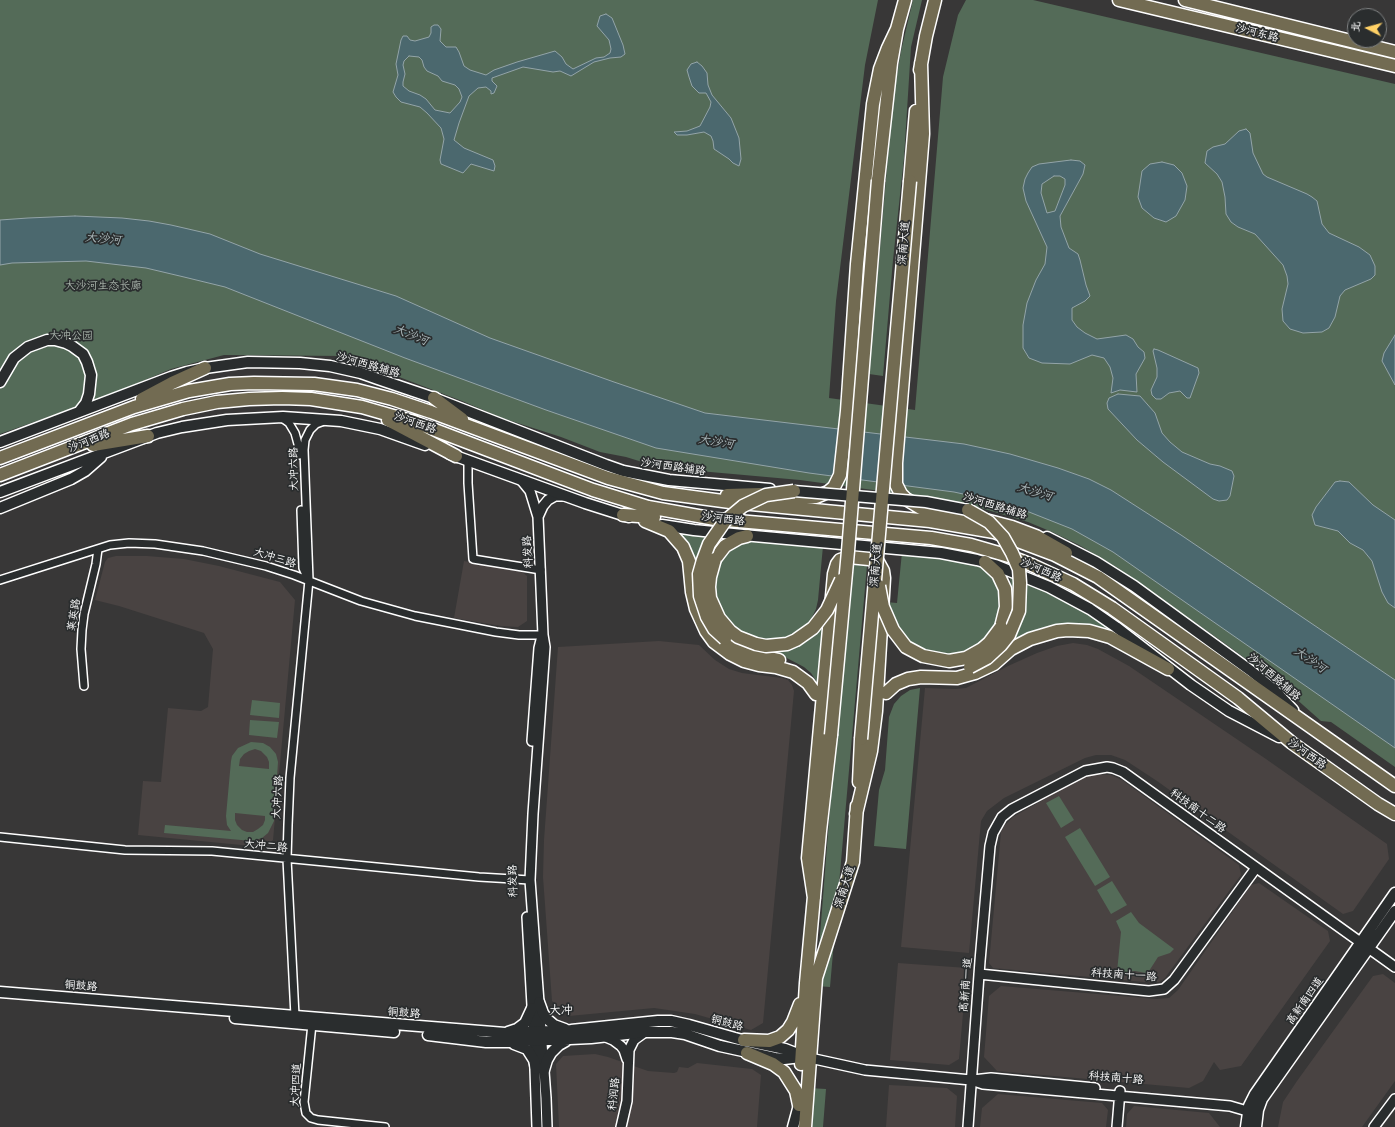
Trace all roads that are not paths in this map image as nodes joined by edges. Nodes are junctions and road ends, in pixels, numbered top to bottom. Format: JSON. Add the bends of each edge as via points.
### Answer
{"nodes":[{"id":1,"x":905,"y":0,"type":"edge"},
{"id":2,"x":935,"y":0,"type":"edge"},
{"id":3,"x":942,"y":0,"type":"edge"},
{"id":4,"x":1119,"y":0,"type":"edge"},
{"id":5,"x":1185,"y":0,"type":"edge"},
{"id":6,"x":898,"y":29,"type":"junction"},
{"id":7,"x":926,"y":36,"type":"junction"},
{"id":8,"x":1395,"y":52,"type":"edge"},
{"id":9,"x":921,"y":63,"type":"junction"},
{"id":10,"x":1395,"y":66,"type":"edge"},
{"id":11,"x":205,"y":368,"type":"junction"},
{"id":12,"x":0,"y":382,"type":"edge"},
{"id":13,"x":434,"y":398,"type":"junction"},
{"id":14,"x":362,"y":407,"type":"junction"},
{"id":15,"x":79,"y":412,"type":"junction"},
{"id":16,"x":113,"y":415,"type":"junction"},
{"id":17,"x":278,"y":417,"type":"junction"},
{"id":18,"x":330,"y":420,"type":"junction"},
{"id":19,"x":476,"y":429,"type":"junction"},
{"id":20,"x":148,"y":436,"type":"junction"},
{"id":21,"x":0,"y":442,"type":"edge"},
{"id":22,"x":70,"y":449,"type":"junction"},
{"id":23,"x":108,"y":451,"type":"junction"},
{"id":24,"x":456,"y":456,"type":"junction"},
{"id":25,"x":0,"y":458,"type":"edge"},
{"id":26,"x":468,"y":460,"type":"junction"},
{"id":27,"x":0,"y":475,"type":"edge"},
{"id":28,"x":521,"y":480,"type":"junction"},
{"id":29,"x":794,"y":491,"type":"junction"},
{"id":30,"x":0,"y":492,"type":"edge"},
{"id":31,"x":565,"y":496,"type":"junction"},
{"id":32,"x":682,"y":496,"type":"junction"},
{"id":33,"x":0,"y":508,"type":"edge"},
{"id":34,"x":968,"y":510,"type":"junction"},
{"id":35,"x":623,"y":515,"type":"junction"},
{"id":36,"x":538,"y":517,"type":"junction"},
{"id":37,"x":715,"y":519,"type":"junction"},
{"id":38,"x":644,"y":521,"type":"junction"},
{"id":39,"x":748,"y":536,"type":"junction"},
{"id":40,"x":98,"y":549,"type":"junction"},
{"id":41,"x":848,"y":551,"type":"junction"},
{"id":42,"x":877,"y":556,"type":"junction"},
{"id":43,"x":985,"y":562,"type":"junction"},
{"id":44,"x":541,"y":570,"type":"junction"},
{"id":45,"x":1085,"y":570,"type":"junction"},
{"id":46,"x":0,"y":580,"type":"edge"},
{"id":47,"x":308,"y":580,"type":"junction"},
{"id":48,"x":543,"y":635,"type":"junction"},
{"id":49,"x":1168,"y":669,"type":"junction"},
{"id":50,"x":84,"y":686,"type":"dead end"},
{"id":51,"x":886,"y":693,"type":"junction"},
{"id":52,"x":816,"y":694,"type":"junction"},
{"id":53,"x":876,"y":711,"type":"junction"},
{"id":54,"x":820,"y":718,"type":"junction"},
{"id":55,"x":1307,"y":724,"type":"junction"},
{"id":56,"x":1292,"y":743,"type":"junction"},
{"id":57,"x":816,"y":767,"type":"junction"},
{"id":58,"x":1395,"y":786,"type":"edge"},
{"id":59,"x":1378,"y":804,"type":"junction"},
{"id":60,"x":856,"y":814,"type":"junction"},
{"id":61,"x":1395,"y":814,"type":"edge"},
{"id":62,"x":1395,"y":822,"type":"edge"},
{"id":63,"x":820,"y":831,"type":"junction"},
{"id":64,"x":0,"y":837,"type":"edge"},
{"id":65,"x":990,"y":846,"type":"joint"},
{"id":66,"x":287,"y":859,"type":"junction"},
{"id":67,"x":1256,"y":868,"type":"junction"},
{"id":68,"x":527,"y":880,"type":"junction"},
{"id":69,"x":1395,"y":893,"type":"edge"},
{"id":70,"x":814,"y":898,"type":"junction"},
{"id":71,"x":1395,"y":911,"type":"edge"},
{"id":72,"x":1365,"y":945,"type":"junction"},
{"id":73,"x":1395,"y":967,"type":"edge"},
{"id":74,"x":979,"y":974,"type":"junction"},
{"id":75,"x":806,"y":983,"type":"junction"},
{"id":76,"x":0,"y":992,"type":"edge"},
{"id":77,"x":0,"y":997,"type":"edge"},
{"id":78,"x":536,"y":1005,"type":"junction"},
{"id":79,"x":295,"y":1016,"type":"junction"},
{"id":80,"x":312,"y":1024,"type":"junction"},
{"id":81,"x":645,"y":1032,"type":"junction"},
{"id":82,"x":570,"y":1035,"type":"junction"},
{"id":83,"x":538,"y":1037,"type":"junction"},
{"id":84,"x":606,"y":1037,"type":"junction"},
{"id":85,"x":505,"y":1038,"type":"junction"},
{"id":86,"x":744,"y":1040,"type":"junction"},
{"id":87,"x":747,"y":1053,"type":"junction"},
{"id":88,"x":806,"y":1057,"type":"junction"},
{"id":89,"x":628,"y":1064,"type":"junction"},
{"id":90,"x":540,"y":1070,"type":"junction"},
{"id":91,"x":971,"y":1080,"type":"junction"},
{"id":92,"x":1120,"y":1093,"type":"junction"},
{"id":93,"x":1395,"y":1099,"type":"edge"},
{"id":94,"x":799,"y":1105,"type":"junction"},
{"id":95,"x":1253,"y":1111,"type":"junction"},
{"id":96,"x":385,"y":1127,"type":"edge"},
{"id":97,"x":537,"y":1127,"type":"edge"},
{"id":98,"x":547,"y":1127,"type":"edge"},
{"id":99,"x":621,"y":1127,"type":"edge"},
{"id":100,"x":793,"y":1127,"type":"edge"},
{"id":101,"x":798,"y":1127,"type":"edge"},
{"id":102,"x":805,"y":1127,"type":"edge"},
{"id":103,"x":968,"y":1127,"type":"edge"},
{"id":104,"x":1117,"y":1127,"type":"edge"},
{"id":105,"x":1246,"y":1127,"type":"edge"},
{"id":106,"x":1256,"y":1127,"type":"edge"},
{"id":107,"x":1374,"y":1127,"type":"edge"}],
"edges":[{"from":1,"to":6,"type":"main road","name":"深南大道"},
{"from":2,"to":7,"type":"main road","name":"深南大道"},
{"from":3,"to":7,"type":"main road"},
{"from":4,"to":10,"type":"main road","name":"沙河东路"},
{"from":5,"to":8,"type":"main road","name":"沙河东路"},
{"from":6,"to":32,"type":"main road","via":[[883,59],[874,98],[840,475],[834,487],[822,495],[810,498],[754,494]]},
{"from":6,"to":41,"type":"main road","name":"深南大道","bridge":true,"via":[[890,70],[878,180]]},
{"from":7,"to":9,"type":"main road","name":"深南大道"},
{"from":9,"to":42,"type":"main road","name":"深南大道","bridge":true},
{"from":9,"to":45,"type":"main road","bridge":true,"via":[[923,134],[899,418],[896,484],[901,494],[914,505],[927,510],[970,516],[1036,536],[1072,558]]},
{"from":11,"to":13,"type":"main road","name":"沙河西路辅路","via":[[266,361],[330,366],[361,373]]},
{"from":11,"to":15,"type":"main road","name":"沙河西路辅路","via":[[171,377]]},
{"from":11,"to":16,"type":"main road"},
{"from":12,"to":15,"type":"main road","via":[[14,358],[28,347],[47,340],[66,343],[83,354],[91,375],[89,394]]},
{"from":13,"to":19,"type":"main road"},
{"from":13,"to":29,"type":"main road","name":"沙河西路辅路","bridge":true,"via":[[606,465],[639,475],[684,482]]},
{"from":14,"to":22,"type":"main road","name":"沙河西路","via":[[294,398],[217,402],[146,419]]},
{"from":14,"to":24,"type":"main road"},
{"from":14,"to":37,"type":"main road","name":"沙河西路","via":[[424,425],[607,496],[648,507]]},
{"from":15,"to":21,"type":"main road","name":"沙河西路辅路"},
{"from":16,"to":19,"type":"main road","name":"沙河西路","via":[[189,391],[230,384],[294,383],[337,386],[376,394]]},
{"from":16,"to":25,"type":"main road","name":"沙河西路"},
{"from":17,"to":18,"type":"main road"},
{"from":17,"to":20,"type":"main road","via":[[207,423]]},
{"from":17,"to":47,"type":"street","name":"大冲六路","via":[[291,426],[298,444],[303,568]]},
{"from":18,"to":24,"type":"main road","via":[[386,431]]},
{"from":18,"to":47,"type":"street","name":"大冲六路","via":[[313,427],[306,437],[304,447]]},
{"from":19,"to":32,"type":"main road","name":"沙河西路","via":[[614,480]]},
{"from":20,"to":22,"type":"main road"},
{"from":20,"to":23,"type":"main road"},
{"from":22,"to":27,"type":"main road","name":"沙河西路"},
{"from":23,"to":30,"type":"main road"},
{"from":23,"to":33,"type":"main road","via":[[71,479]]},
{"from":24,"to":26,"type":"main road"},
{"from":26,"to":28,"type":"main road"},
{"from":26,"to":44,"type":"street","via":[[473,559]]},
{"from":28,"to":31,"type":"main road"},
{"from":28,"to":36,"type":"street","name":"科发路","via":[[532,495]]},
{"from":29,"to":34,"type":"main road","name":"沙河西路辅路","bridge":true,"via":[[926,502]]},
{"from":29,"to":52,"type":"main road","bridge":true,"via":[[758,498],[730,515],[719,527],[702,560],[699,588],[701,602],[710,624],[725,640],[756,655],[793,664],[805,672]]},
{"from":31,"to":35,"type":"main road"},
{"from":31,"to":36,"type":"street","via":[[555,496],[548,500]]},
{"from":32,"to":45,"type":"main road","name":"沙河西路","via":[[966,526],[994,532],[1028,544]]},
{"from":34,"to":51,"type":"main road","bridge":true,"via":[[989,522],[1003,537],[1019,569],[1019,612],[1009,635],[987,658],[970,668],[912,670],[898,677]]},
{"from":34,"to":55,"type":"main road","name":"沙河西路辅路","bridge":true,"via":[[992,516],[1055,540],[1115,573],[1262,680]]},
{"from":35,"to":37,"type":"main road"},
{"from":35,"to":38,"type":"main road"},
{"from":36,"to":44,"type":"street","name":"科发路"},
{"from":37,"to":56,"type":"main road","name":"沙河西路","via":[[932,538],[971,545],[1020,560],[1073,584],[1112,608],[1238,698]]},
{"from":38,"to":39,"type":"main road"},
{"from":38,"to":52,"type":"main road","via":[[668,532],[683,547],[690,561],[696,609],[714,642],[744,661],[793,672],[808,682]]},
{"from":39,"to":41,"type":"main road","bridge":true,"via":[[725,546],[715,559],[710,577],[710,598],[719,618],[730,631],[747,641],[766,646],[796,640],[820,620],[840,584]]},
{"from":39,"to":43,"type":"main road","via":[[929,551]]},
{"from":40,"to":46,"type":"street","name":"大冲三路"},
{"from":40,"to":47,"type":"street","name":"大冲三路","via":[[130,543],[179,547],[249,562]]},
{"from":40,"to":50,"type":"street","name":"莱英路","via":[[82,630]]},
{"from":41,"to":63,"type":"main road","name":"深南大道","bridge":true},
{"from":42,"to":43,"type":"main road","bridge":true,"via":[[880,594],[888,619],[899,639],[923,656],[949,661],[966,658],[982,649],[1001,627],[1006,607],[1005,589],[998,574]]},
{"from":42,"to":60,"type":"main road","name":"深南大道","bridge":true},
{"from":43,"to":49,"type":"main road","via":[[1033,580],[1068,597],[1116,627]]},
{"from":44,"to":48,"type":"street","name":"科发路"},
{"from":45,"to":55,"type":"main road","name":"沙河西路"},
{"from":47,"to":48,"type":"street","name":"大冲三路","via":[[367,603],[421,618],[496,632]]},
{"from":47,"to":66,"type":"street","name":"大冲六路","via":[[290,786]]},
{"from":48,"to":68,"type":"street","name":"科发路","via":[[545,647]]},
{"from":49,"to":51,"type":"main road","via":[[1110,636],[1068,630],[1030,639],[1011,649],[994,664],[975,673],[958,678],[908,679],[896,684]]},
{"from":49,"to":56,"type":"main road","via":[[1229,711]]},
{"from":51,"to":53,"type":"main road"},
{"from":52,"to":54,"type":"main road"},
{"from":53,"to":54,"type":"main road","via":[[883,571],[874,560],[849,557],[840,560],[834,574]]},
{"from":53,"to":60,"type":"main road","via":[[869,762]]},
{"from":54,"to":57,"type":"main road"},
{"from":55,"to":58,"type":"main road","name":"沙河西路"},
{"from":56,"to":59,"type":"main road","name":"沙河西路"},
{"from":57,"to":63,"type":"main road"},
{"from":57,"to":70,"type":"main road","via":[[808,858]]},
{"from":59,"to":61,"type":"main road","name":"沙河西路"},
{"from":59,"to":62,"type":"main road"},
{"from":60,"to":88,"type":"main road","name":"深南大道","via":[[853,862],[816,978]]},
{"from":63,"to":70,"type":"main road","name":"深南大道"},
{"from":64,"to":66,"type":"street","name":"大冲二路","via":[[126,850],[196,850]]},
{"from":65,"to":67,"type":"street","name":"科技南十二路","via":[[998,822],[1012,809],[1085,770],[1107,767],[1124,772]]},
{"from":65,"to":74,"type":"street","name":"高新南一道"},
{"from":66,"to":68,"type":"street","name":"大冲二路"},
{"from":66,"to":79,"type":"street","name":"大冲六路"},
{"from":67,"to":72,"type":"street","name":"科技南十二路"},
{"from":67,"to":74,"type":"street","name":"科技南十一路","via":[[1174,980],[1164,989],[1149,991]]},
{"from":68,"to":78,"type":"street","name":"科发路"},
{"from":69,"to":72,"type":"main road","name":"高新南四道"},
{"from":70,"to":75,"type":"main road","name":"深南大道"},
{"from":71,"to":72,"type":"main road","name":"高新南四道"},
{"from":72,"to":73,"type":"street","name":"科技南十二路"},
{"from":72,"to":95,"type":"main road","name":"高新南四道"},
{"from":74,"to":91,"type":"street","name":"高新南一道"},
{"from":75,"to":86,"type":"main road","via":[[797,1014],[784,1035],[769,1041]]},
{"from":75,"to":88,"type":"main road","name":"深南大道"},
{"from":76,"to":79,"type":"main road","name":"铜鼓路"},
{"from":77,"to":80,"type":"main road","name":"铜鼓路"},
{"from":78,"to":82,"type":"main road","via":[[550,1022]]},
{"from":78,"to":83,"type":"street","name":"科发路"},
{"from":78,"to":85,"type":"main road","via":[[525,1023]]},
{"from":79,"to":85,"type":"main road","name":"铜鼓路"},
{"from":80,"to":85,"type":"main road","name":"铜鼓路","via":[[486,1042]]},
{"from":80,"to":96,"type":"street","name":"大冲四道","via":[[304,1102],[306,1113],[318,1120]]},
{"from":81,"to":84,"type":"main road","name":"铜鼓路"},
{"from":81,"to":87,"type":"main road","name":"铜鼓路","via":[[679,1032]]},
{"from":81,"to":89,"type":"street","name":"科润路","via":[[632,1042]]},
{"from":82,"to":83,"type":"main road","name":"铜鼓路"},
{"from":82,"to":84,"type":"main road","name":"铜鼓路"},
{"from":82,"to":86,"type":"main road","name":"铜鼓路","via":[[649,1022],[672,1021]]},
{"from":82,"to":90,"type":"main road","via":[[553,1050]]},
{"from":83,"to":85,"type":"main road","name":"铜鼓路"},
{"from":83,"to":90,"type":"street","name":"科发路"},
{"from":84,"to":89,"type":"street","via":[[621,1046]]},
{"from":85,"to":90,"type":"main road","via":[[527,1049]]},
{"from":86,"to":88,"type":"main road","name":"铜鼓路","via":[[785,1049]]},
{"from":87,"to":88,"type":"main road","name":"铜鼓路","via":[[780,1059]]},
{"from":87,"to":94,"type":"main road","via":[[769,1062],[784,1072],[796,1091]]},
{"from":88,"to":91,"type":"street","name":"科技南十路","via":[[865,1070]]},
{"from":88,"to":94,"type":"main road","name":"深南大道"},
{"from":88,"to":102,"type":"main road","name":"深南大道"},
{"from":89,"to":99,"type":"street","name":"科润路","via":[[627,1101]]},
{"from":90,"to":97,"type":"street","name":"科发路"},
{"from":90,"to":98,"type":"street","name":"科发路"},
{"from":91,"to":92,"type":"street","name":"科技南十路","via":[[983,1084]]},
{"from":91,"to":103,"type":"street","name":"高新南一道"},
{"from":92,"to":95,"type":"street","name":"科技南十路","via":[[1231,1100]]},
{"from":92,"to":104,"type":"street"},
{"from":93,"to":107,"type":"street"},
{"from":94,"to":100,"type":"main road"},
{"from":94,"to":101,"type":"main road","name":"深南大道"},
{"from":95,"to":105,"type":"main road","name":"高新南四道"},
{"from":95,"to":106,"type":"main road","name":"高新南四道"}]}
